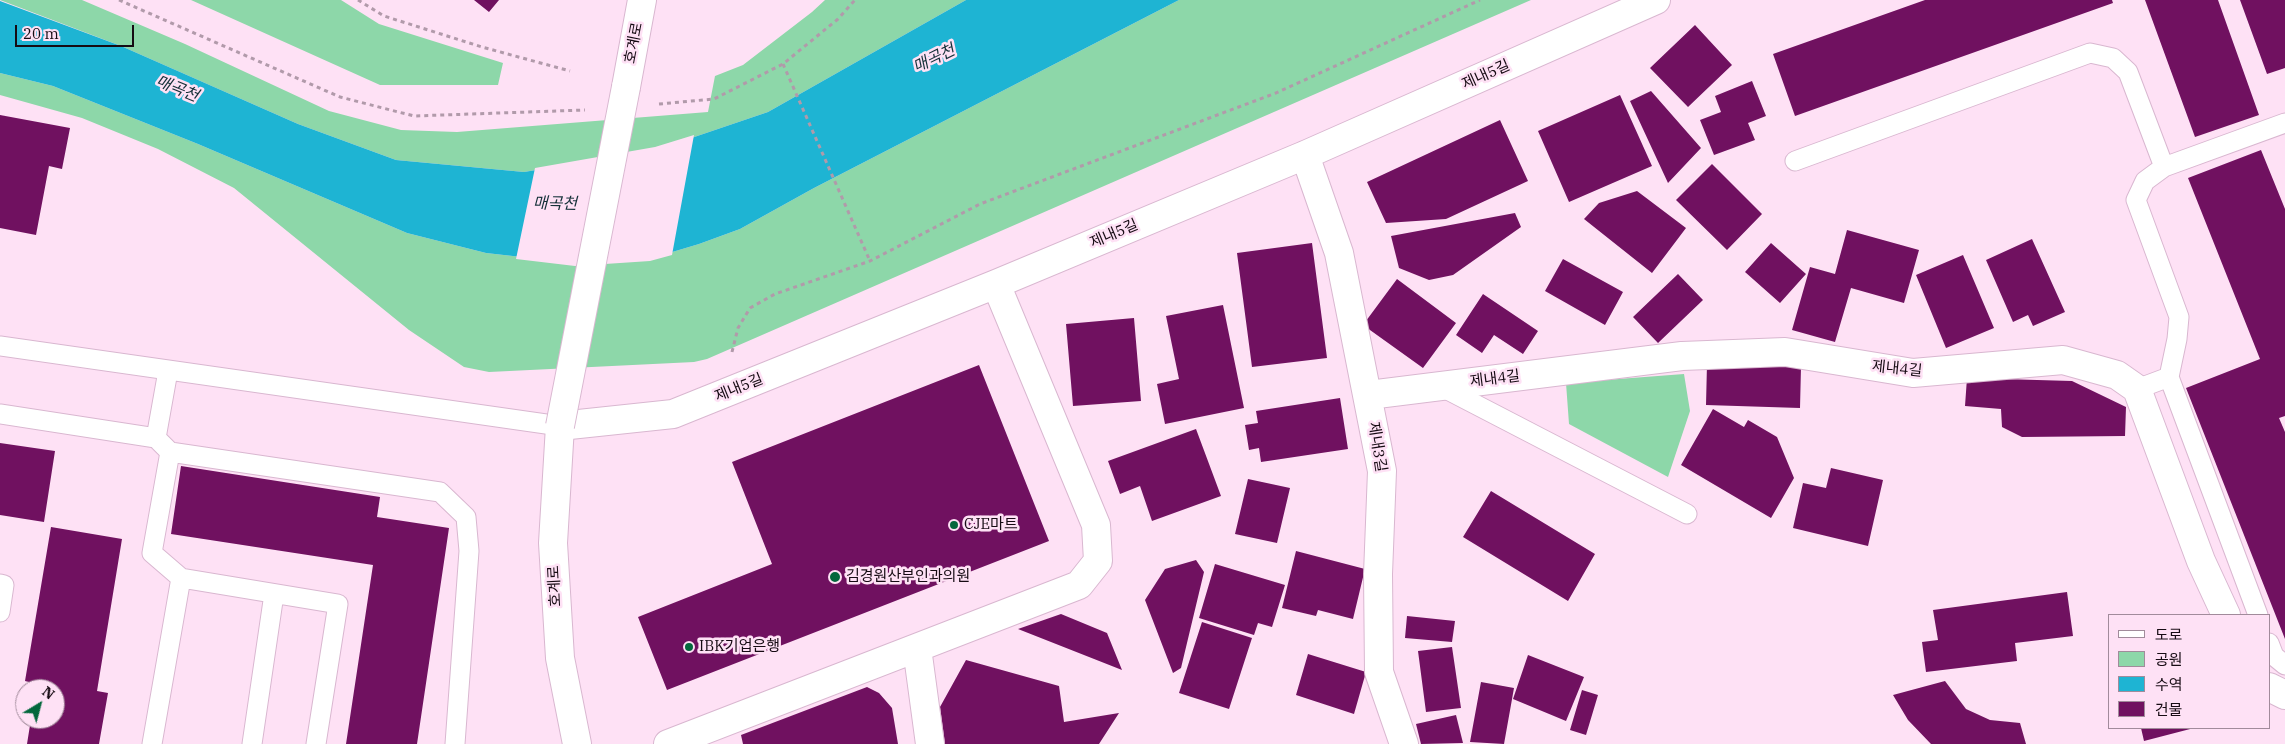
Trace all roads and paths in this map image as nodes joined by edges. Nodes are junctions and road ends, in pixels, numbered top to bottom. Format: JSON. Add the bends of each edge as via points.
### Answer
{"nodes":[{"id":1,"x":119,"y":0,"type":"edge"},
{"id":2,"x":358,"y":0,"type":"edge"},
{"id":3,"x":642,"y":0,"type":"edge"},
{"id":4,"x":855,"y":0,"type":"edge"},
{"id":5,"x":1480,"y":0,"type":"edge"},
{"id":6,"x":1656,"y":0,"type":"edge"},
{"id":7,"x":783,"y":64,"type":"junction"},
{"id":8,"x":570,"y":71,"type":"dead end"},
{"id":9,"x":656,"y":104,"type":"dead end"},
{"id":10,"x":588,"y":109,"type":"dead end"},
{"id":11,"x":2285,"y":123,"type":"edge"},
{"id":12,"x":1305,"y":155,"type":"junction"},
{"id":13,"x":1795,"y":161,"type":"dead end"},
{"id":14,"x":2164,"y":167,"type":"junction"},
{"id":15,"x":870,"y":261,"type":"junction"},
{"id":16,"x":996,"y":284,"type":"junction"},
{"id":17,"x":0,"y":346,"type":"edge"},
{"id":18,"x":731,"y":357,"type":"dead end"},
{"id":19,"x":168,"y":371,"type":"junction"},
{"id":20,"x":2169,"y":377,"type":"junction"},
{"id":21,"x":1440,"y":386,"type":"junction"},
{"id":22,"x":2137,"y":389,"type":"junction"},
{"id":23,"x":1368,"y":395,"type":"junction"},
{"id":24,"x":0,"y":414,"type":"edge"},
{"id":25,"x":560,"y":426,"type":"junction"},
{"id":26,"x":156,"y":438,"type":"junction"},
{"id":27,"x":170,"y":452,"type":"junction"},
{"id":28,"x":1687,"y":514,"type":"dead end"},
{"id":29,"x":181,"y":578,"type":"junction"},
{"id":30,"x":0,"y":584,"type":"edge"},
{"id":31,"x":274,"y":594,"type":"junction"},
{"id":32,"x":0,"y":612,"type":"edge"},
{"id":33,"x":2226,"y":614,"type":"edge"},
{"id":34,"x":2258,"y":614,"type":"edge"},
{"id":35,"x":2270,"y":646,"type":"edge"},
{"id":36,"x":917,"y":648,"type":"junction"},
{"id":37,"x":2285,"y":665,"type":"edge"},
{"id":38,"x":2270,"y":688,"type":"edge"},
{"id":39,"x":2285,"y":695,"type":"edge"},
{"id":40,"x":152,"y":744,"type":"edge"},
{"id":41,"x":252,"y":744,"type":"edge"},
{"id":42,"x":316,"y":744,"type":"edge"},
{"id":43,"x":455,"y":744,"type":"edge"},
{"id":44,"x":577,"y":744,"type":"edge"},
{"id":45,"x":668,"y":744,"type":"edge"},
{"id":46,"x":930,"y":744,"type":"edge"},
{"id":47,"x":1404,"y":744,"type":"edge"}],
"edges":[{"from":1,"to":10,"type":"path","via":[[340,97],[414,116]]},
{"from":2,"to":8,"type":"path","via":[[384,16],[482,48]]},
{"from":3,"to":25,"type":"street","name":"호계로","bridge":true},
{"from":4,"to":7,"type":"path","via":[[838,19]]},
{"from":5,"to":15,"type":"path","via":[[1276,93],[980,204]]},
{"from":6,"to":12,"type":"street","name":"제내5길"},
{"from":7,"to":9,"type":"path","via":[[714,99]]},
{"from":7,"to":15,"type":"path"},
{"from":11,"to":14,"type":"lane"},
{"from":12,"to":16,"type":"street","name":"제내5길"},
{"from":12,"to":23,"type":"street","name":"제내3길","via":[[1339,253]]},
{"from":13,"to":14,"type":"lane","via":[[2090,53],[2113,58],[2128,72]]},
{"from":14,"to":20,"type":"lane","via":[[2144,181],[2136,200],[2179,318]]},
{"from":15,"to":18,"type":"path","via":[[775,294],[750,308],[738,328]]},
{"from":16,"to":25,"type":"street","name":"제내5길","via":[[673,414]]},
{"from":16,"to":36,"type":"street","via":[[1096,525],[1098,561],[1078,585]]},
{"from":17,"to":19,"type":"lane"},
{"from":19,"to":25,"type":"lane"},
{"from":19,"to":26,"type":"lane"},
{"from":20,"to":22,"type":"lane"},
{"from":20,"to":34,"type":"lane"},
{"from":21,"to":22,"type":"street","name":"제내4길","via":[[1682,356],[1785,352],[1913,374],[2063,360],[2118,374]]},
{"from":21,"to":23,"type":"street","name":"제내4길"},
{"from":21,"to":28,"type":"lane","name":"제내4길"},
{"from":22,"to":33,"type":"street","via":[[2201,561]]},
{"from":23,"to":47,"type":"street","name":"제내3길","via":[[1382,471],[1379,672]]},
{"from":24,"to":26,"type":"lane"},
{"from":25,"to":44,"type":"street","name":"호계로","via":[[553,552],[560,658]]},
{"from":26,"to":27,"type":"lane"},
{"from":27,"to":29,"type":"lane","via":[[152,553]]},
{"from":27,"to":43,"type":"lane","via":[[440,492],[466,517],[469,552]]},
{"from":29,"to":31,"type":"lane"},
{"from":29,"to":40,"type":"lane"},
{"from":30,"to":32,"type":"lane","via":[[4,585]]},
{"from":31,"to":41,"type":"lane"},
{"from":31,"to":42,"type":"lane","via":[[338,604]]},
{"from":35,"to":37,"type":"lane","via":[[2274,656]]},
{"from":36,"to":45,"type":"street"},
{"from":36,"to":46,"type":"street"},
{"from":38,"to":39,"type":"street"}]}
